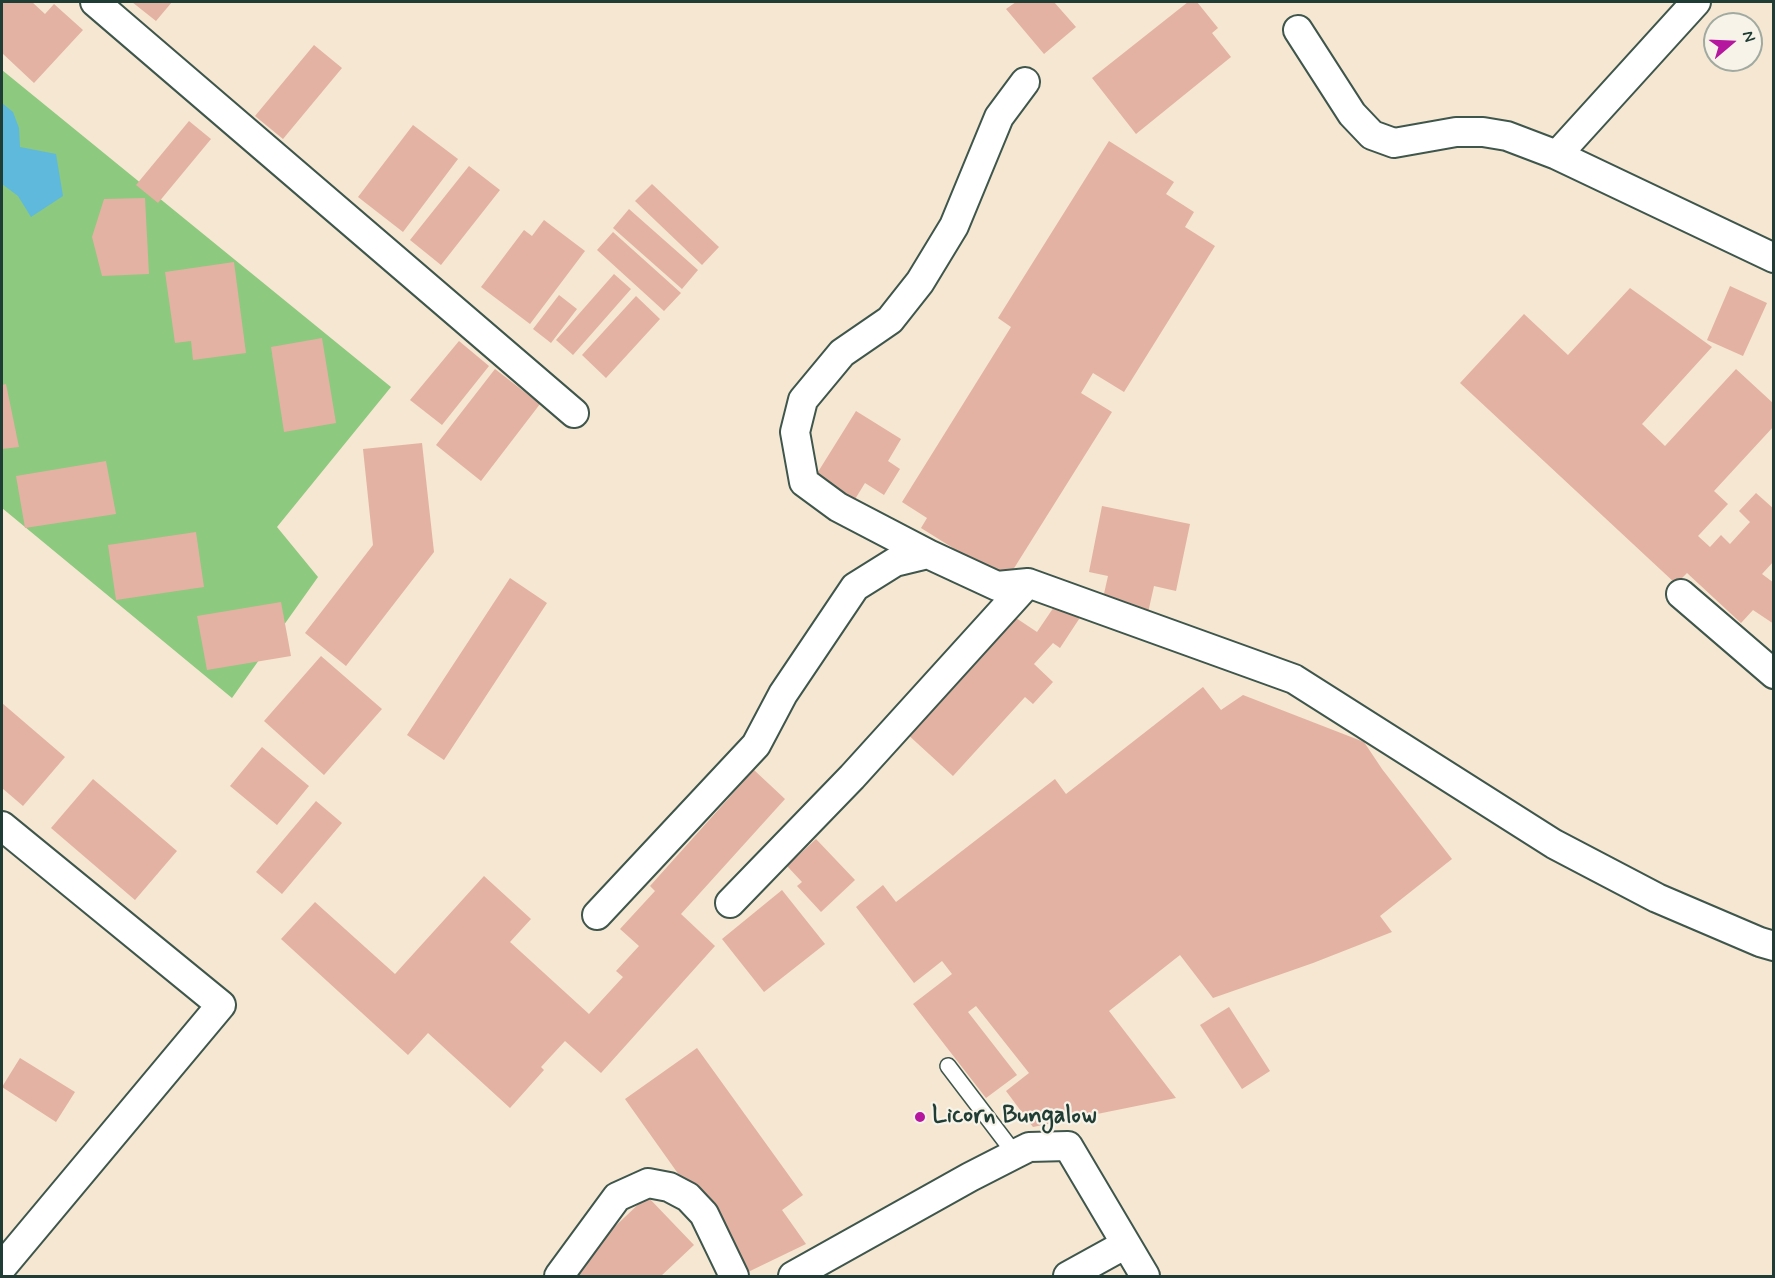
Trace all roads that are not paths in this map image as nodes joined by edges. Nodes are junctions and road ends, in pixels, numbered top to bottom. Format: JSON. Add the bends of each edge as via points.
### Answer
{"nodes":[{"id":1,"x":95,"y":2,"type":"edge"},
{"id":2,"x":1696,"y":2,"type":"edge"},
{"id":3,"x":1298,"y":30,"type":"dead end"},
{"id":4,"x":1025,"y":82,"type":"dead end"},
{"id":5,"x":1557,"y":155,"type":"junction"},
{"id":6,"x":1773,"y":258,"type":"edge"},
{"id":7,"x":574,"y":413,"type":"dead end"},
{"id":8,"x":928,"y":554,"type":"junction"},
{"id":9,"x":1028,"y":583,"type":"junction"},
{"id":10,"x":1681,"y":594,"type":"dead end"},
{"id":11,"x":1773,"y":674,"type":"edge"},
{"id":12,"x":2,"y":826,"type":"edge"},
{"id":13,"x":730,"y":903,"type":"dead end"},
{"id":14,"x":597,"y":915,"type":"dead end"},
{"id":15,"x":1773,"y":946,"type":"edge"},
{"id":16,"x":948,"y":1066,"type":"dead end"},
{"id":17,"x":1016,"y":1154,"type":"junction"},
{"id":18,"x":1126,"y":1244,"type":"junction"},
{"id":19,"x":2,"y":1267,"type":"edge"},
{"id":20,"x":559,"y":1276,"type":"edge"},
{"id":21,"x":734,"y":1276,"type":"edge"},
{"id":22,"x":792,"y":1276,"type":"edge"},
{"id":23,"x":1068,"y":1276,"type":"edge"},
{"id":24,"x":1145,"y":1276,"type":"edge"}],
"edges":[{"from":1,"to":7,"type":"street"},
{"from":2,"to":5,"type":"street"},
{"from":3,"to":5,"type":"street","via":[[1352,114],[1372,135],[1394,143],[1456,132],[1483,132],[1507,136]]},
{"from":4,"to":8,"type":"street","via":[[999,117],[954,226],[920,282],[890,320],[842,353],[803,400],[795,432],[804,482],[838,507]]},
{"from":5,"to":6,"type":"street"},
{"from":8,"to":9,"type":"street","via":[[996,586]]},
{"from":8,"to":14,"type":"street","via":[[895,562],[855,587],[783,694],[756,745]]},
{"from":9,"to":13,"type":"street","via":[[852,777]]},
{"from":9,"to":15,"type":"street","via":[[1294,679],[1554,844],[1657,898]]},
{"from":10,"to":11,"type":"street"},
{"from":12,"to":19,"type":"street","via":[[221,1005]]},
{"from":16,"to":17,"type":"lane"},
{"from":17,"to":18,"type":"street","via":[[1029,1147],[1068,1146]]},
{"from":17,"to":22,"type":"street"},
{"from":18,"to":23,"type":"street"},
{"from":18,"to":24,"type":"street"},
{"from":20,"to":21,"type":"street","via":[[617,1197],[648,1183],[669,1187],[688,1197],[704,1214]]}]}
